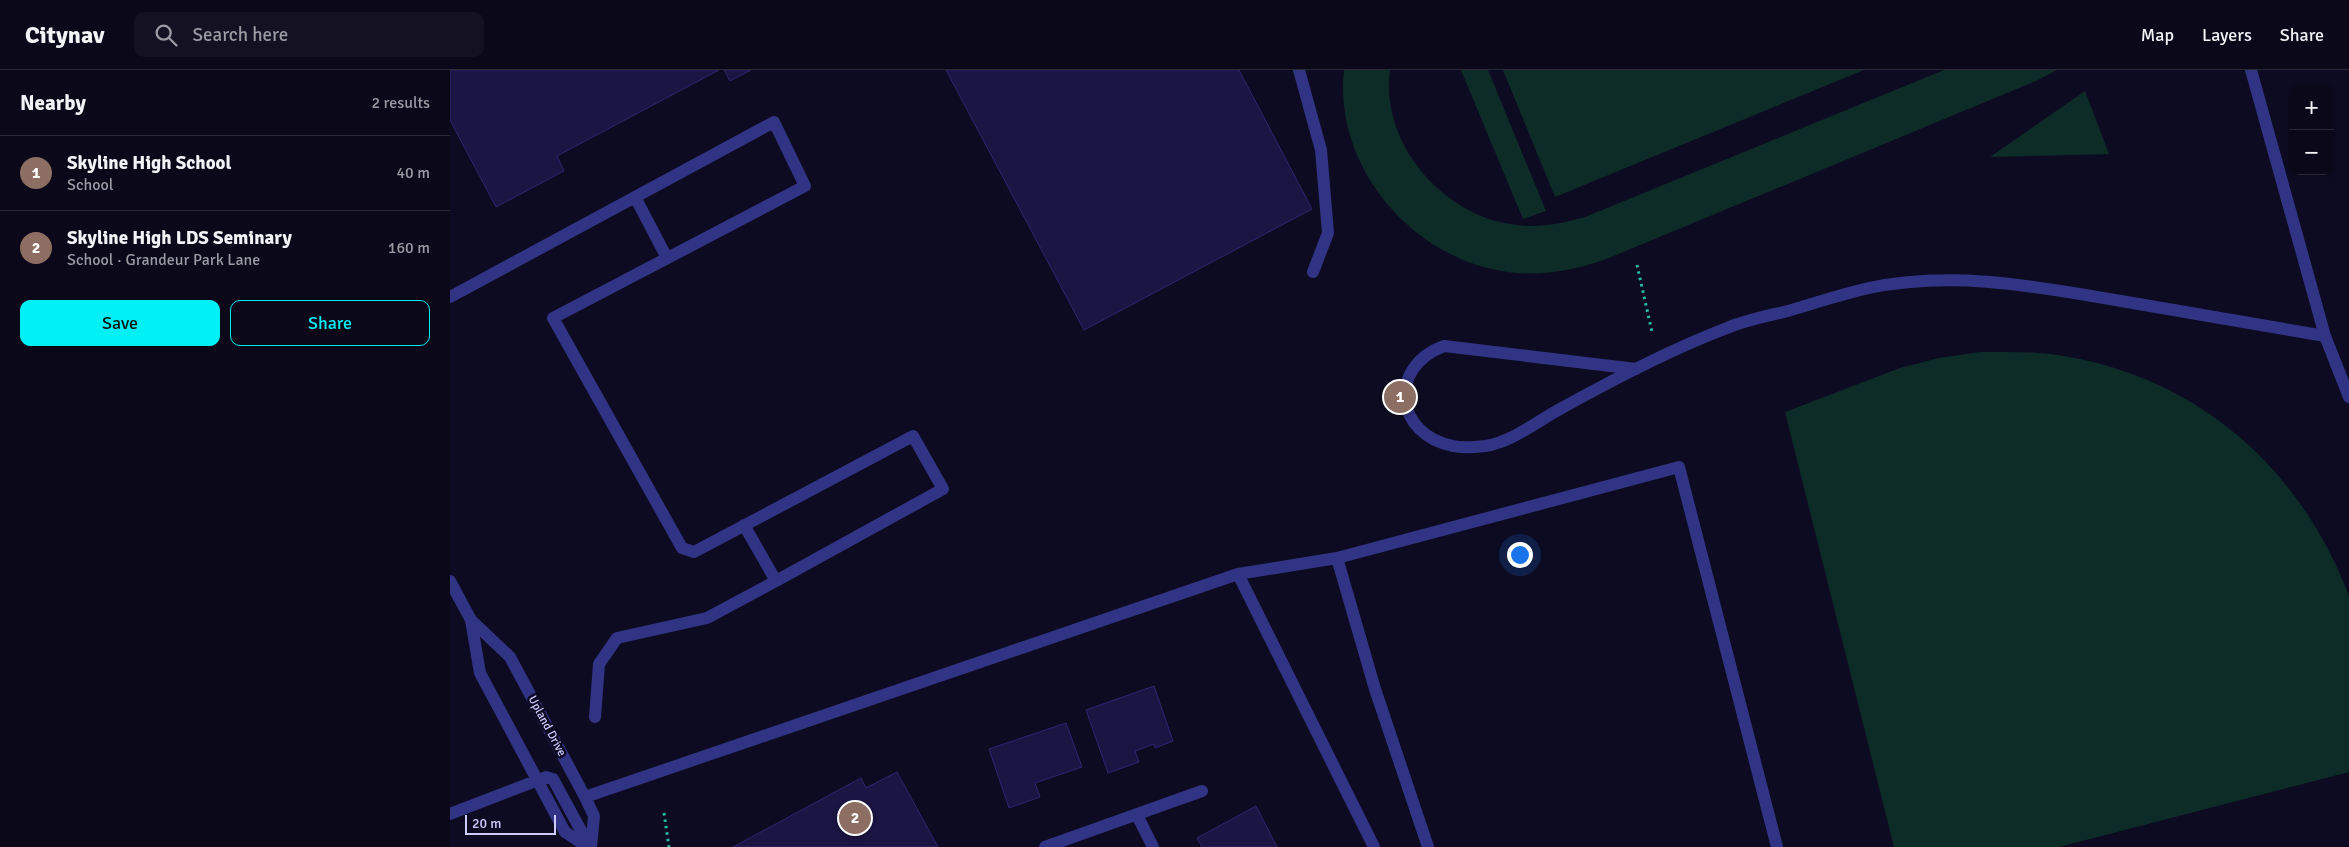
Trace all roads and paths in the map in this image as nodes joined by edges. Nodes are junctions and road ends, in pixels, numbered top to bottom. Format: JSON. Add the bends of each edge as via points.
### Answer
{"nodes":[{"id":1,"x":1299,"y":70,"type":"edge"},
{"id":2,"x":2251,"y":70,"type":"edge"},
{"id":3,"x":635,"y":197,"type":"junction"},
{"id":4,"x":667,"y":258,"type":"junction"},
{"id":5,"x":1637,"y":265,"type":"dead end"},
{"id":6,"x":1313,"y":272,"type":"dead end"},
{"id":7,"x":450,"y":297,"type":"edge"},
{"id":8,"x":1652,"y":332,"type":"dead end"},
{"id":9,"x":2325,"y":336,"type":"junction"},
{"id":10,"x":1636,"y":369,"type":"junction"},
{"id":11,"x":2349,"y":397,"type":"edge"},
{"id":12,"x":744,"y":525,"type":"junction"},
{"id":13,"x":1337,"y":558,"type":"junction"},
{"id":14,"x":1238,"y":574,"type":"junction"},
{"id":15,"x":450,"y":581,"type":"edge"},
{"id":16,"x":776,"y":581,"type":"junction"},
{"id":17,"x":471,"y":620,"type":"junction"},
{"id":18,"x":595,"y":717,"type":"dead end"},
{"id":19,"x":538,"y":780,"type":"junction"},
{"id":20,"x":1202,"y":791,"type":"dead end"},
{"id":21,"x":584,"y":797,"type":"junction"},
{"id":22,"x":664,"y":813,"type":"dead end"},
{"id":23,"x":450,"y":814,"type":"edge"},
{"id":24,"x":1137,"y":815,"type":"junction"},
{"id":25,"x":590,"y":847,"type":"edge"},
{"id":26,"x":669,"y":847,"type":"edge"},
{"id":27,"x":1045,"y":847,"type":"edge"},
{"id":28,"x":1152,"y":847,"type":"edge"},
{"id":29,"x":1374,"y":847,"type":"edge"},
{"id":30,"x":1428,"y":847,"type":"edge"},
{"id":31,"x":1777,"y":847,"type":"edge"}],
"edges":[{"from":1,"to":6,"type":"street","via":[[1321,150],[1328,233]]},
{"from":2,"to":9,"type":"street"},
{"from":3,"to":4,"type":"street"},
{"from":3,"to":4,"type":"street","via":[[774,122],[804,186]]},
{"from":3,"to":7,"type":"street"},
{"from":4,"to":12,"type":"street","via":[[553,318],[682,548],[694,552]]},
{"from":5,"to":8,"type":"path"},
{"from":9,"to":10,"type":"street","via":[[2011,282],[1950,279],[1871,288],[1729,327]]},
{"from":9,"to":11,"type":"street"},
{"from":10,"to":10,"type":"street","via":[[1444,346],[1421,358],[1412,368],[1407,380],[1406,405],[1411,417],[1427,435],[1452,446],[1485,446],[1525,431],[1557,410]]},
{"from":12,"to":16,"type":"street"},
{"from":12,"to":16,"type":"street","via":[[912,436],[943,489]]},
{"from":13,"to":14,"type":"street"},
{"from":13,"to":30,"type":"street"},
{"from":13,"to":31,"type":"street","via":[[1679,467]]},
{"from":14,"to":21,"type":"street"},
{"from":14,"to":29,"type":"street"},
{"from":15,"to":17,"type":"street","name":"Upland Drive"},
{"from":16,"to":18,"type":"street","via":[[707,618],[617,638],[599,664]]},
{"from":17,"to":19,"type":"street","name":"Upland Drive","via":[[480,673]]},
{"from":17,"to":21,"type":"street","name":"Upland Drive","via":[[510,656]]},
{"from":19,"to":23,"type":"street"},
{"from":19,"to":25,"type":"street","via":[[553,779]]},
{"from":20,"to":24,"type":"street"},
{"from":21,"to":25,"type":"street","name":"Upland Drive","via":[[594,816]]},
{"from":22,"to":26,"type":"path"},
{"from":24,"to":27,"type":"street"},
{"from":24,"to":28,"type":"street"}]}
